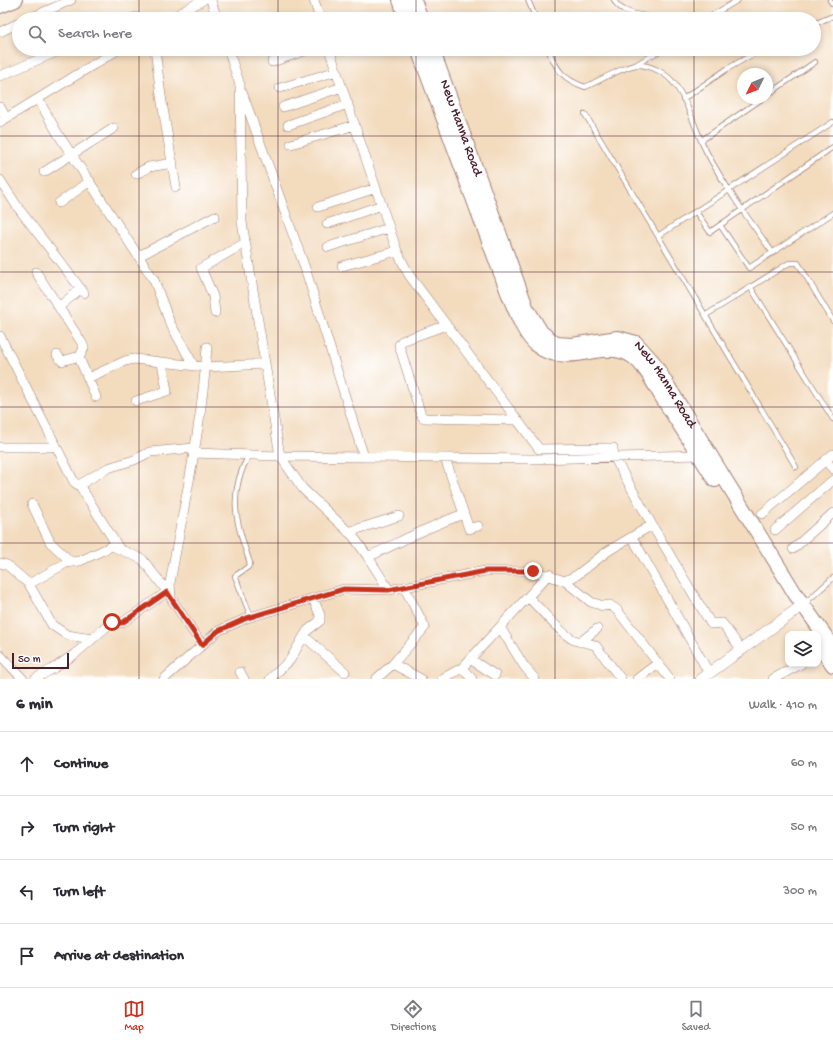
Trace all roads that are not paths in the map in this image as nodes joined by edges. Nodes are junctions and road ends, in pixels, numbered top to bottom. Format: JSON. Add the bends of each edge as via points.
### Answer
{"nodes":[{"id":1,"x":15,"y":0,"type":"edge"},
{"id":2,"x":71,"y":0,"type":"edge"},
{"id":3,"x":203,"y":0,"type":"edge"},
{"id":4,"x":211,"y":0,"type":"edge"},
{"id":5,"x":314,"y":0,"type":"edge"},
{"id":6,"x":400,"y":0,"type":"edge"},
{"id":7,"x":414,"y":0,"type":"edge"},
{"id":8,"x":528,"y":0,"type":"edge"},
{"id":9,"x":614,"y":0,"type":"edge"},
{"id":10,"x":738,"y":0,"type":"edge"},
{"id":11,"x":0,"y":6,"type":"edge"},
{"id":12,"x":44,"y":12,"type":"edge"},
{"id":13,"x":182,"y":12,"type":"edge"},
{"id":14,"x":215,"y":12,"type":"edge"},
{"id":15,"x":318,"y":12,"type":"edge"},
{"id":16,"x":404,"y":12,"type":"edge"},
{"id":17,"x":418,"y":12,"type":"edge"},
{"id":18,"x":533,"y":12,"type":"edge"},
{"id":19,"x":630,"y":12,"type":"edge"},
{"id":20,"x":718,"y":12,"type":"edge"},
{"id":21,"x":833,"y":16,"type":"edge"},
{"id":22,"x":821,"y":21,"type":"edge"},
{"id":23,"x":12,"y":26,"type":"edge"},
{"id":24,"x":0,"y":32,"type":"edge"},
{"id":25,"x":47,"y":56,"type":"edge"},
{"id":26,"x":108,"y":56,"type":"edge"},
{"id":27,"x":156,"y":56,"type":"edge"},
{"id":28,"x":230,"y":56,"type":"edge"},
{"id":29,"x":290,"y":56,"type":"edge"},
{"id":30,"x":332,"y":56,"type":"edge"},
{"id":31,"x":421,"y":56,"type":"edge"},
{"id":32,"x":435,"y":56,"type":"edge"},
{"id":33,"x":551,"y":56,"type":"edge"},
{"id":34,"x":651,"y":56,"type":"edge"},
{"id":35,"x":750,"y":56,"type":"edge"},
{"id":36,"x":272,"y":62,"type":"dead end"},
{"id":37,"x":814,"y":62,"type":"dead end"},
{"id":38,"x":637,"y":64,"type":"junction"},
{"id":39,"x":337,"y":71,"type":"junction"},
{"id":40,"x":0,"y":76,"type":"edge"},
{"id":41,"x":240,"y":85,"type":"junction"},
{"id":42,"x":342,"y":87,"type":"junction"},
{"id":43,"x":280,"y":88,"type":"dead end"},
{"id":44,"x":773,"y":91,"type":"edge"},
{"id":45,"x":38,"y":99,"type":"junction"},
{"id":46,"x":683,"y":99,"type":"junction"},
{"id":47,"x":348,"y":104,"type":"junction"},
{"id":48,"x":754,"y":104,"type":"edge"},
{"id":49,"x":0,"y":107,"type":"edge"},
{"id":50,"x":283,"y":107,"type":"dead end"},
{"id":51,"x":585,"y":114,"type":"dead end"},
{"id":52,"x":3,"y":120,"type":"edge"},
{"id":53,"x":833,"y":122,"type":"edge"},
{"id":54,"x":288,"y":125,"type":"dead end"},
{"id":55,"x":355,"y":125,"type":"junction"},
{"id":56,"x":114,"y":128,"type":"dead end"},
{"id":57,"x":702,"y":140,"type":"junction"},
{"id":58,"x":291,"y":144,"type":"dead end"},
{"id":59,"x":833,"y":147,"type":"edge"},
{"id":60,"x":72,"y":154,"type":"junction"},
{"id":61,"x":173,"y":164,"type":"junction"},
{"id":62,"x":44,"y":172,"type":"dead end"},
{"id":63,"x":136,"y":174,"type":"dead end"},
{"id":64,"x":0,"y":180,"type":"edge"},
{"id":65,"x":90,"y":181,"type":"junction"},
{"id":66,"x":176,"y":186,"type":"dead end"},
{"id":67,"x":376,"y":188,"type":"junction"},
{"id":68,"x":729,"y":191,"type":"junction"},
{"id":69,"x":58,"y":203,"type":"dead end"},
{"id":70,"x":382,"y":205,"type":"junction"},
{"id":71,"x":318,"y":207,"type":"dead end"},
{"id":72,"x":743,"y":210,"type":"junction"},
{"id":73,"x":696,"y":212,"type":"junction"},
{"id":74,"x":833,"y":213,"type":"edge"},
{"id":75,"x":215,"y":216,"type":"dead end"},
{"id":76,"x":327,"y":224,"type":"dead end"},
{"id":77,"x":720,"y":225,"type":"junction"},
{"id":78,"x":389,"y":228,"type":"junction"},
{"id":79,"x":658,"y":236,"type":"junction"},
{"id":80,"x":245,"y":243,"type":"junction"},
{"id":81,"x":328,"y":247,"type":"dead end"},
{"id":82,"x":397,"y":251,"type":"junction"},
{"id":83,"x":773,"y":253,"type":"junction"},
{"id":84,"x":139,"y":256,"type":"junction"},
{"id":85,"x":342,"y":266,"type":"dead end"},
{"id":86,"x":36,"y":272,"type":"dead end"},
{"id":87,"x":751,"y":288,"type":"junction"},
{"id":88,"x":59,"y":307,"type":"junction"},
{"id":89,"x":215,"y":314,"type":"dead end"},
{"id":90,"x":706,"y":315,"type":"junction"},
{"id":91,"x":833,"y":321,"type":"edge"},
{"id":92,"x":446,"y":325,"type":"junction"},
{"id":93,"x":0,"y":336,"type":"edge"},
{"id":94,"x":207,"y":347,"type":"dead end"},
{"id":95,"x":57,"y":355,"type":"dead end"},
{"id":96,"x":80,"y":356,"type":"junction"},
{"id":97,"x":162,"y":363,"type":"junction"},
{"id":98,"x":265,"y":364,"type":"junction"},
{"id":99,"x":194,"y":366,"type":"junction"},
{"id":100,"x":206,"y":367,"type":"junction"},
{"id":101,"x":88,"y":378,"type":"junction"},
{"id":102,"x":96,"y":397,"type":"dead end"},
{"id":103,"x":136,"y":401,"type":"dead end"},
{"id":104,"x":833,"y":419,"type":"edge"},
{"id":105,"x":517,"y":420,"type":"junction"},
{"id":106,"x":55,"y":444,"type":"junction"},
{"id":107,"x":0,"y":447,"type":"edge"},
{"id":108,"x":193,"y":450,"type":"junction"},
{"id":109,"x":833,"y":454,"type":"edge"},
{"id":110,"x":249,"y":455,"type":"junction"},
{"id":111,"x":704,"y":455,"type":"junction"},
{"id":112,"x":280,"y":456,"type":"junction"},
{"id":113,"x":364,"y":457,"type":"junction"},
{"id":114,"x":614,"y":457,"type":"junction"},
{"id":115,"x":445,"y":458,"type":"junction"},
{"id":116,"x":826,"y":461,"type":"junction"},
{"id":117,"x":796,"y":467,"type":"dead end"},
{"id":118,"x":833,"y":469,"type":"edge"},
{"id":119,"x":833,"y":480,"type":"edge"},
{"id":120,"x":79,"y":485,"type":"junction"},
{"id":121,"x":32,"y":504,"type":"dead end"},
{"id":122,"x":833,"y":513,"type":"edge"},
{"id":123,"x":464,"y":514,"type":"junction"},
{"id":124,"x":762,"y":514,"type":"dead end"},
{"id":125,"x":399,"y":516,"type":"dead end"},
{"id":126,"x":652,"y":525,"type":"junction"},
{"id":127,"x":478,"y":526,"type":"dead end"},
{"id":128,"x":775,"y":530,"type":"dead end"},
{"id":129,"x":348,"y":532,"type":"junction"},
{"id":130,"x":632,"y":537,"type":"junction"},
{"id":131,"x":118,"y":547,"type":"junction"},
{"id":132,"x":793,"y":549,"type":"dead end"},
{"id":133,"x":368,"y":556,"type":"junction"},
{"id":134,"x":71,"y":562,"type":"junction"},
{"id":135,"x":0,"y":563,"type":"edge"},
{"id":136,"x":549,"y":574,"type":"junction"},
{"id":137,"x":833,"y":578,"type":"edge"},
{"id":138,"x":565,"y":581,"type":"junction"},
{"id":139,"x":29,"y":584,"type":"junction"},
{"id":140,"x":404,"y":587,"type":"junction"},
{"id":141,"x":388,"y":590,"type":"junction"},
{"id":142,"x":169,"y":595,"type":"junction"},
{"id":143,"x":528,"y":597,"type":"junction"},
{"id":144,"x":313,"y":598,"type":"junction"},
{"id":145,"x":800,"y":607,"type":"junction"},
{"id":146,"x":250,"y":617,"type":"junction"},
{"id":147,"x":500,"y":627,"type":"junction"},
{"id":148,"x":597,"y":629,"type":"dead end"},
{"id":149,"x":811,"y":631,"type":"edge"},
{"id":150,"x":304,"y":636,"type":"junction"},
{"id":151,"x":92,"y":639,"type":"junction"},
{"id":152,"x":580,"y":642,"type":"junction"},
{"id":153,"x":202,"y":645,"type":"junction"},
{"id":154,"x":741,"y":648,"type":"junction"},
{"id":155,"x":823,"y":649,"type":"edge"},
{"id":156,"x":0,"y":655,"type":"edge"},
{"id":157,"x":470,"y":659,"type":"junction"},
{"id":158,"x":658,"y":663,"type":"junction"},
{"id":159,"x":393,"y":664,"type":"junction"},
{"id":160,"x":833,"y":665,"type":"edge"},
{"id":161,"x":795,"y":667,"type":"edge"},
{"id":162,"x":462,"y":668,"type":"junction"},
{"id":163,"x":345,"y":672,"type":"dead end"},
{"id":164,"x":495,"y":675,"type":"dead end"},
{"id":165,"x":705,"y":676,"type":"edge"},
{"id":166,"x":23,"y":679,"type":"edge"},
{"id":167,"x":35,"y":679,"type":"edge"},
{"id":168,"x":164,"y":679,"type":"edge"},
{"id":169,"x":270,"y":679,"type":"edge"},
{"id":170,"x":376,"y":679,"type":"edge"},
{"id":171,"x":421,"y":679,"type":"edge"},
{"id":172,"x":442,"y":679,"type":"edge"},
{"id":173,"x":472,"y":679,"type":"edge"},
{"id":174,"x":535,"y":679,"type":"edge"},
{"id":175,"x":621,"y":679,"type":"edge"},
{"id":176,"x":637,"y":679,"type":"edge"},
{"id":177,"x":670,"y":679,"type":"edge"},
{"id":178,"x":773,"y":679,"type":"edge"}],
"edges":[{"from":1,"to":11,"type":"main road"},
{"from":2,"to":12,"type":"street"},
{"from":3,"to":13,"type":"street"},
{"from":4,"to":14,"type":"street"},
{"from":5,"to":15,"type":"street"},
{"from":6,"to":16,"type":"main road"},
{"from":7,"to":17,"type":"main road"},
{"from":8,"to":18,"type":"lane"},
{"from":9,"to":19,"type":"lane"},
{"from":10,"to":20,"type":"lane"},
{"from":21,"to":22,"type":"lane"},
{"from":23,"to":24,"type":"street"},
{"from":25,"to":40,"type":"street"},
{"from":26,"to":45,"type":"street"},
{"from":27,"to":61,"type":"street"},
{"from":28,"to":41,"type":"street"},
{"from":29,"to":36,"type":"street"},
{"from":30,"to":39,"type":"street"},
{"from":31,"to":111,"type":"main road","name":"New Hanna Road","via":[[509,295],[521,326],[530,340],[543,350],[554,354],[586,353],[609,348],[632,355]]},
{"from":32,"to":111,"type":"main road","name":"New Hanna Road","via":[[526,307],[541,332],[556,344],[572,345],[618,338],[636,343],[653,362]]},
{"from":33,"to":38,"type":"lane","via":[[562,75],[570,82],[585,87]]},
{"from":34,"to":38,"type":"lane"},
{"from":35,"to":46,"type":"lane"},
{"from":37,"to":44,"type":"lane"},
{"from":38,"to":46,"type":"lane","via":[[664,74],[673,82]]},
{"from":39,"to":42,"type":"street"},
{"from":39,"to":43,"type":"street"},
{"from":41,"to":80,"type":"street","via":[[242,222]]},
{"from":41,"to":113,"type":"street","via":[[305,268]]},
{"from":42,"to":47,"type":"street"},
{"from":42,"to":50,"type":"street"},
{"from":45,"to":52,"type":"street"},
{"from":45,"to":60,"type":"street"},
{"from":46,"to":57,"type":"lane"},
{"from":47,"to":54,"type":"street"},
{"from":47,"to":55,"type":"street"},
{"from":48,"to":57,"type":"lane"},
{"from":49,"to":52,"type":"street"},
{"from":51,"to":79,"type":"lane"},
{"from":53,"to":68,"type":"lane"},
{"from":55,"to":58,"type":"street"},
{"from":55,"to":67,"type":"street"},
{"from":56,"to":60,"type":"street"},
{"from":57,"to":68,"type":"lane"},
{"from":59,"to":72,"type":"lane"},
{"from":60,"to":62,"type":"street"},
{"from":60,"to":65,"type":"street"},
{"from":61,"to":63,"type":"street","via":[[150,168]]},
{"from":61,"to":66,"type":"street"},
{"from":64,"to":88,"type":"street","via":[[82,291]]},
{"from":65,"to":69,"type":"street"},
{"from":65,"to":84,"type":"street"},
{"from":67,"to":70,"type":"street"},
{"from":67,"to":71,"type":"street"},
{"from":68,"to":72,"type":"lane"},
{"from":68,"to":73,"type":"lane"},
{"from":70,"to":76,"type":"street"},
{"from":70,"to":78,"type":"street"},
{"from":72,"to":77,"type":"lane"},
{"from":72,"to":83,"type":"lane"},
{"from":73,"to":77,"type":"lane","via":[[710,232]]},
{"from":73,"to":79,"type":"lane"},
{"from":74,"to":83,"type":"lane"},
{"from":75,"to":84,"type":"street"},
{"from":77,"to":83,"type":"lane","via":[[749,268]]},
{"from":78,"to":81,"type":"street"},
{"from":78,"to":82,"type":"street"},
{"from":79,"to":90,"type":"lane"},
{"from":80,"to":89,"type":"street","via":[[201,268],[212,296]]},
{"from":80,"to":98,"type":"street"},
{"from":82,"to":85,"type":"street"},
{"from":82,"to":92,"type":"street","via":[[409,275]]},
{"from":84,"to":99,"type":"street","via":[[154,280],[170,323]]},
{"from":86,"to":88,"type":"street"},
{"from":87,"to":90,"type":"lane"},
{"from":87,"to":91,"type":"lane","via":[[789,263],[798,262]]},
{"from":87,"to":104,"type":"lane"},
{"from":88,"to":96,"type":"street","via":[[82,343],[84,352]]},
{"from":90,"to":117,"type":"lane"},
{"from":92,"to":105,"type":"street"},
{"from":92,"to":105,"type":"street","via":[[402,341],[399,345],[421,415],[424,418]]},
{"from":93,"to":106,"type":"street"},
{"from":94,"to":100,"type":"street"},
{"from":95,"to":96,"type":"street","via":[[65,362]]},
{"from":96,"to":101,"type":"street"},
{"from":97,"to":99,"type":"street"},
{"from":97,"to":101,"type":"street","via":[[134,359]]},
{"from":97,"to":103,"type":"street","via":[[167,391]]},
{"from":98,"to":100,"type":"street"},
{"from":98,"to":112,"type":"street"},
{"from":99,"to":100,"type":"street"},
{"from":100,"to":108,"type":"street"},
{"from":101,"to":102,"type":"street"},
{"from":105,"to":114,"type":"street","via":[[539,449],[613,448]]},
{"from":106,"to":107,"type":"street","via":[[51,447]]},
{"from":106,"to":120,"type":"street","via":[[74,482]]},
{"from":108,"to":110,"type":"street"},
{"from":108,"to":120,"type":"street","via":[[150,452],[108,468]]},
{"from":108,"to":142,"type":"street"},
{"from":109,"to":116,"type":"street"},
{"from":110,"to":112,"type":"street"},
{"from":110,"to":146,"type":"lane","via":[[236,488],[235,500],[241,536],[250,563],[235,576]]},
{"from":111,"to":114,"type":"street"},
{"from":111,"to":145,"type":"main road","name":"New Hanna Road"},
{"from":112,"to":113,"type":"street"},
{"from":112,"to":129,"type":"street","via":[[303,489]]},
{"from":113,"to":115,"type":"street"},
{"from":114,"to":115,"type":"street"},
{"from":114,"to":126,"type":"street"},
{"from":115,"to":123,"type":"street"},
{"from":116,"to":118,"type":"street"},
{"from":116,"to":124,"type":"street"},
{"from":119,"to":128,"type":"street"},
{"from":120,"to":131,"type":"street"},
{"from":121,"to":134,"type":"street","via":[[50,542]]},
{"from":122,"to":132,"type":"street"},
{"from":123,"to":127,"type":"street","via":[[469,529]]},
{"from":123,"to":133,"type":"street","via":[[438,523]]},
{"from":125,"to":129,"type":"street"},
{"from":126,"to":130,"type":"street"},
{"from":126,"to":154,"type":"street","via":[[711,624],[722,623]]},
{"from":129,"to":133,"type":"street"},
{"from":130,"to":138,"type":"street"},
{"from":130,"to":165,"type":"street"},
{"from":131,"to":134,"type":"street","via":[[102,549],[80,561]]},
{"from":131,"to":142,"type":"street","via":[[142,559]]},
{"from":133,"to":141,"type":"street"},
{"from":134,"to":139,"type":"street"},
{"from":135,"to":139,"type":"street","via":[[7,565]]},
{"from":136,"to":138,"type":"street"},
{"from":136,"to":140,"type":"street","via":[[533,571],[486,571]]},
{"from":136,"to":143,"type":"street"},
{"from":137,"to":145,"type":"lane"},
{"from":138,"to":158,"type":"street","via":[[591,602],[603,606],[610,605],[617,610]]},
{"from":139,"to":151,"type":"street","via":[[52,625],[67,635]]},
{"from":140,"to":141,"type":"street"},
{"from":140,"to":159,"type":"street","via":[[425,627]]},
{"from":141,"to":144,"type":"street","via":[[344,589]]},
{"from":142,"to":151,"type":"street","via":[[122,623],[112,622]]},
{"from":142,"to":153,"type":"street"},
{"from":143,"to":147,"type":"street"},
{"from":143,"to":152,"type":"street","via":[[571,638]]},
{"from":144,"to":146,"type":"street"},
{"from":144,"to":150,"type":"street","via":[[320,621]]},
{"from":145,"to":149,"type":"main road","name":"New Hanna Road"},
{"from":145,"to":154,"type":"street"},
{"from":145,"to":155,"type":"main road","name":"New Hanna Road"},
{"from":146,"to":153,"type":"street","via":[[218,631]]},
{"from":147,"to":157,"type":"street"},
{"from":147,"to":174,"type":"street"},
{"from":148,"to":152,"type":"street"},
{"from":150,"to":163,"type":"street"},
{"from":150,"to":169,"type":"street","via":[[290,660]]},
{"from":151,"to":167,"type":"street","via":[[60,665]]},
{"from":152,"to":175,"type":"street","via":[[596,646]]},
{"from":153,"to":168,"type":"street"},
{"from":154,"to":165,"type":"street"},
{"from":155,"to":160,"type":"main road","name":"New Hanna Road"},
{"from":156,"to":166,"type":"street"},
{"from":157,"to":162,"type":"street"},
{"from":157,"to":164,"type":"street"},
{"from":158,"to":176,"type":"street"},
{"from":158,"to":177,"type":"street"},
{"from":159,"to":170,"type":"street"},
{"from":159,"to":171,"type":"street"},
{"from":161,"to":178,"type":"street"},
{"from":162,"to":172,"type":"street"},
{"from":162,"to":173,"type":"street"}]}
